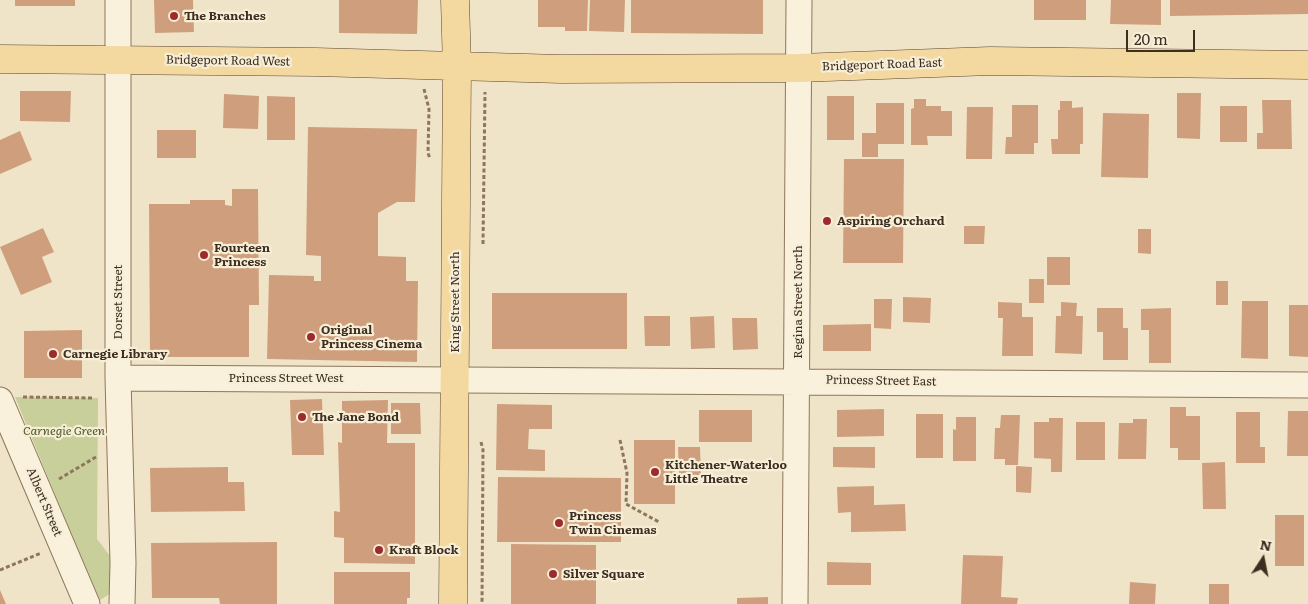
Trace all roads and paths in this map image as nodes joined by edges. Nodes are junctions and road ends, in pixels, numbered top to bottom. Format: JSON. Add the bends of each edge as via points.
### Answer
{"nodes":[{"id":1,"x":118,"y":0,"type":"edge"},
{"id":2,"x":455,"y":0,"type":"edge"},
{"id":3,"x":799,"y":0,"type":"edge"},
{"id":4,"x":0,"y":59,"type":"edge"},
{"id":5,"x":117,"y":60,"type":"junction"},
{"id":6,"x":1308,"y":66,"type":"edge"},
{"id":7,"x":457,"y":67,"type":"junction"},
{"id":8,"x":799,"y":68,"type":"junction"},
{"id":9,"x":118,"y":378,"type":"junction"},
{"id":10,"x":454,"y":378,"type":"junction"},
{"id":11,"x":797,"y":380,"type":"junction"},
{"id":12,"x":1308,"y":385,"type":"edge"},
{"id":13,"x":8,"y":399,"type":"edge"},
{"id":14,"x":620,"y":440,"type":"dead end"},
{"id":15,"x":98,"y":456,"type":"dead end"},
{"id":16,"x":40,"y":493,"type":"junction"},
{"id":17,"x":659,"y":522,"type":"dead end"},
{"id":18,"x":64,"y":551,"type":"junction"},
{"id":19,"x":0,"y":570,"type":"edge"},
{"id":20,"x":87,"y":604,"type":"edge"},
{"id":21,"x":122,"y":604,"type":"edge"},
{"id":22,"x":453,"y":604,"type":"edge"},
{"id":23,"x":795,"y":604,"type":"edge"}],
"edges":[{"from":1,"to":5,"type":"street","name":"Dorset Street"},
{"from":2,"to":7,"type":"main road","name":"King Street North"},
{"from":3,"to":8,"type":"street","name":"Regina Street North"},
{"from":4,"to":5,"type":"main road","name":"Bridgeport Road West"},
{"from":5,"to":7,"type":"main road","name":"Bridgeport Road West"},
{"from":5,"to":9,"type":"street","name":"Dorset Street"},
{"from":6,"to":8,"type":"main road","name":"Bridgeport Road East","via":[[990,61]]},
{"from":7,"to":8,"type":"main road","name":"Bridgeport Road East"},
{"from":7,"to":10,"type":"main road","name":"King Street North"},
{"from":8,"to":11,"type":"street","name":"Regina Street North"},
{"from":9,"to":10,"type":"street","name":"Princess Street West"},
{"from":9,"to":13,"type":"path","via":[[98,398]]},
{"from":9,"to":21,"type":"street","name":"Dorset Street"},
{"from":10,"to":11,"type":"street","name":"Princess Street East"},
{"from":10,"to":22,"type":"main road","name":"King Street North"},
{"from":11,"to":12,"type":"street","name":"Princess Street East"},
{"from":11,"to":23,"type":"street","name":"Regina Street North"},
{"from":13,"to":16,"type":"street","name":"Albert Street"},
{"from":14,"to":17,"type":"path","via":[[627,473],[626,504]]},
{"from":15,"to":16,"type":"path"},
{"from":16,"to":18,"type":"street","name":"Albert Street"},
{"from":18,"to":19,"type":"path","via":[[38,553]]},
{"from":18,"to":20,"type":"street","name":"Albert Street"}]}
